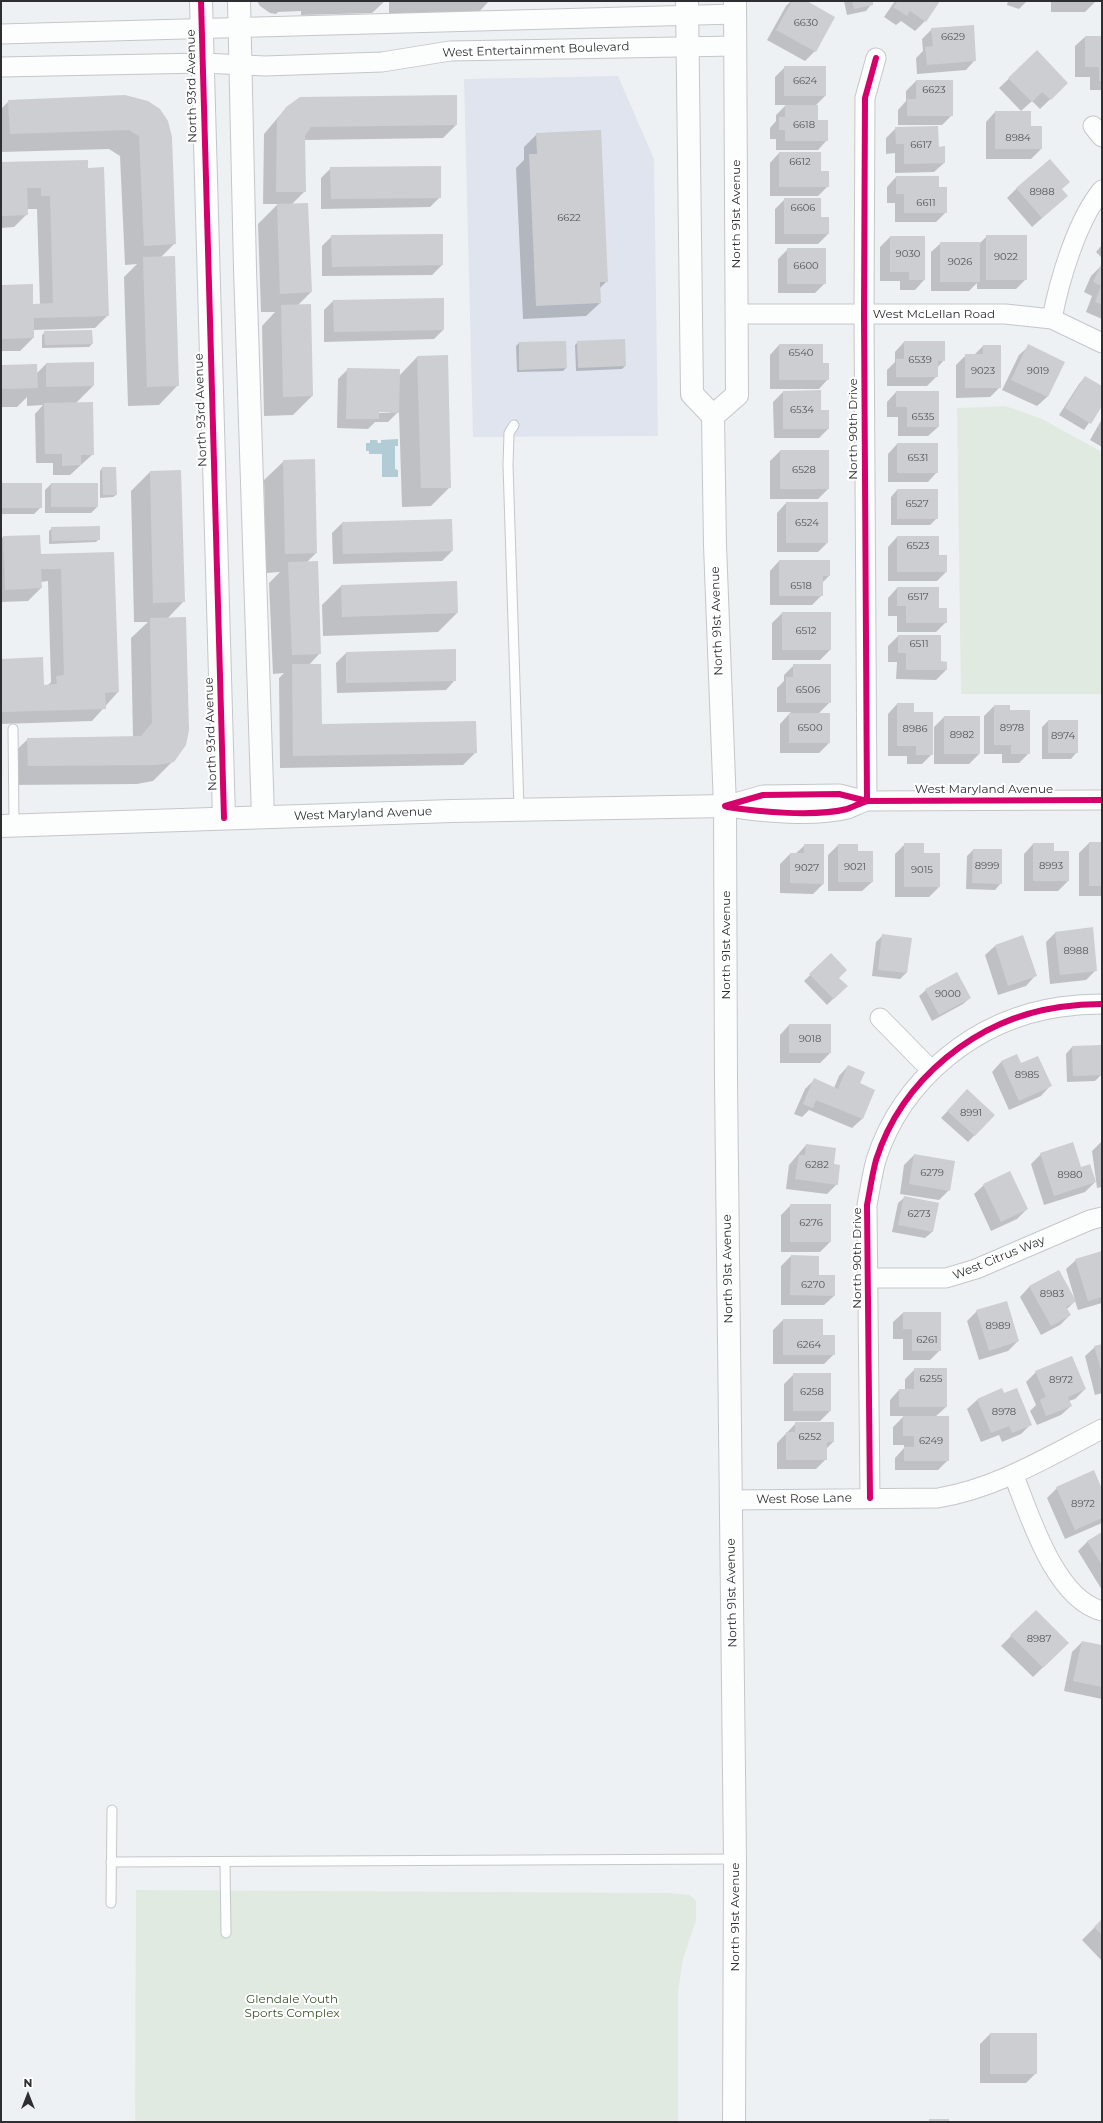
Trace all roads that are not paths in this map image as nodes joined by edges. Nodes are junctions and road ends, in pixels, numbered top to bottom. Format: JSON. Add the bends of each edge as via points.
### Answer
{"nodes":[{"id":1,"x":201,"y":1,"type":"edge"},
{"id":2,"x":239,"y":1,"type":"edge"},
{"id":3,"x":687,"y":8,"type":"edge"},
{"id":4,"x":735,"y":8,"type":"edge"},
{"id":5,"x":240,"y":28,"type":"junction"},
{"id":6,"x":202,"y":29,"type":"junction"},
{"id":7,"x":1,"y":34,"type":"edge"},
{"id":8,"x":688,"y":46,"type":"junction"},
{"id":9,"x":735,"y":46,"type":"junction"},
{"id":10,"x":876,"y":58,"type":"dead end"},
{"id":11,"x":203,"y":63,"type":"junction"},
{"id":12,"x":240,"y":65,"type":"junction"},
{"id":13,"x":1,"y":67,"type":"edge"},
{"id":14,"x":1102,"y":190,"type":"edge"},
{"id":15,"x":736,"y":314,"type":"junction"},
{"id":16,"x":864,"y":314,"type":"junction"},
{"id":17,"x":1052,"y":319,"type":"junction"},
{"id":18,"x":1102,"y":343,"type":"edge"},
{"id":19,"x":713,"y":416,"type":"junction"},
{"id":20,"x":514,"y":425,"type":"dead end"},
{"id":21,"x":13,"y":728,"type":"dead end"},
{"id":22,"x":1102,"y":800,"type":"edge"},
{"id":23,"x":867,"y":801,"type":"junction"},
{"id":24,"x":725,"y":806,"type":"junction"},
{"id":25,"x":520,"y":811,"type":"junction"},
{"id":26,"x":263,"y":817,"type":"junction"},
{"id":27,"x":224,"y":818,"type":"junction"},
{"id":28,"x":8,"y":826,"type":"edge"},
{"id":29,"x":1102,"y":1004,"type":"edge"},
{"id":30,"x":880,"y":1018,"type":"dead end"},
{"id":31,"x":931,"y":1070,"type":"junction"},
{"id":32,"x":1102,"y":1217,"type":"edge"},
{"id":33,"x":868,"y":1278,"type":"junction"},
{"id":34,"x":1102,"y":1429,"type":"edge"},
{"id":35,"x":1014,"y":1476,"type":"junction"},
{"id":36,"x":870,"y":1498,"type":"junction"},
{"id":37,"x":731,"y":1500,"type":"junction"},
{"id":38,"x":1102,"y":1611,"type":"edge"},
{"id":39,"x":112,"y":1810,"type":"dead end"},
{"id":40,"x":735,"y":1859,"type":"junction"},
{"id":41,"x":111,"y":1862,"type":"junction"},
{"id":42,"x":225,"y":1862,"type":"junction"},
{"id":43,"x":111,"y":1903,"type":"dead end"},
{"id":44,"x":226,"y":1933,"type":"dead end"},
{"id":45,"x":734,"y":2122,"type":"edge"}],
"edges":[{"from":1,"to":6,"type":"main road","name":"North 93rd Avenue"},
{"from":2,"to":5,"type":"main road"},
{"from":3,"to":4,"type":"street"},
{"from":3,"to":5,"type":"street"},
{"from":3,"to":8,"type":"main road"},
{"from":4,"to":9,"type":"main road","name":"North 91st Avenue"},
{"from":5,"to":6,"type":"street"},
{"from":5,"to":12,"type":"main road"},
{"from":6,"to":7,"type":"street"},
{"from":6,"to":11,"type":"main road","name":"North 93rd Avenue"},
{"from":8,"to":9,"type":"street","name":"West Entertainment Boulevard"},
{"from":8,"to":12,"type":"street","name":"West Entertainment Boulevard","via":[[450,51],[382,62]]},
{"from":8,"to":19,"type":"main road","via":[[692,394]]},
{"from":9,"to":15,"type":"main road","name":"North 91st Avenue"},
{"from":10,"to":16,"type":"street","name":"North 90th Drive","via":[[866,98]]},
{"from":11,"to":12,"type":"street","name":"West Entertainment Boulevard"},
{"from":11,"to":13,"type":"street","name":"West Entertainment Boulevard"},
{"from":11,"to":27,"type":"main road","name":"North 93rd Avenue"},
{"from":12,"to":26,"type":"main road"},
{"from":14,"to":17,"type":"street","via":[[1076,238],[1056,293]]},
{"from":15,"to":16,"type":"street","name":"West McLellan Road"},
{"from":15,"to":19,"type":"main road","name":"North 91st Avenue","via":[[737,395]]},
{"from":16,"to":17,"type":"street","name":"West McLellan Road","via":[[1004,314]]},
{"from":16,"to":23,"type":"street","name":"North 90th Drive"},
{"from":17,"to":18,"type":"street","name":"West McLellan Road"},
{"from":19,"to":24,"type":"main road","name":"North 91st Avenue","via":[[715,552]]},
{"from":20,"to":25,"type":"lane","via":[[509,433],[508,465]]},
{"from":21,"to":28,"type":"lane"},
{"from":22,"to":23,"type":"street","name":"West Maryland Avenue"},
{"from":23,"to":24,"type":"street","name":"West Maryland Avenue","via":[[846,809],[818,812],[761,812]]},
{"from":24,"to":25,"type":"main road","name":"West Maryland Avenue"},
{"from":24,"to":37,"type":"main road","name":"North 91st Avenue"},
{"from":25,"to":26,"type":"main road","name":"West Maryland Avenue"},
{"from":26,"to":27,"type":"main road","name":"West Maryland Avenue"},
{"from":27,"to":28,"type":"main road","name":"West Maryland Avenue"},
{"from":29,"to":31,"type":"street","name":"North 90th Drive","via":[[1059,1007],[1034,1012],[983,1032],[958,1047]]},
{"from":30,"to":31,"type":"street"},
{"from":31,"to":33,"type":"street","name":"North 90th Drive","via":[[900,1110],[887,1132],[876,1160],[867,1205]]},
{"from":32,"to":33,"type":"street","name":"West Citrus Way","via":[[976,1269],[946,1278]]},
{"from":33,"to":36,"type":"street","name":"North 90th Drive"},
{"from":34,"to":35,"type":"street","name":"West Rose Lane"},
{"from":35,"to":36,"type":"street","name":"West Rose Lane","via":[[950,1496]]},
{"from":35,"to":38,"type":"street","via":[[1040,1540],[1061,1580],[1091,1608]]},
{"from":36,"to":37,"type":"street","name":"West Rose Lane"},
{"from":37,"to":40,"type":"main road","name":"North 91st Avenue"},
{"from":39,"to":41,"type":"lane"},
{"from":40,"to":42,"type":"lane"},
{"from":40,"to":45,"type":"main road","name":"North 91st Avenue"},
{"from":41,"to":42,"type":"lane"},
{"from":41,"to":43,"type":"lane"},
{"from":42,"to":44,"type":"lane"}]}
